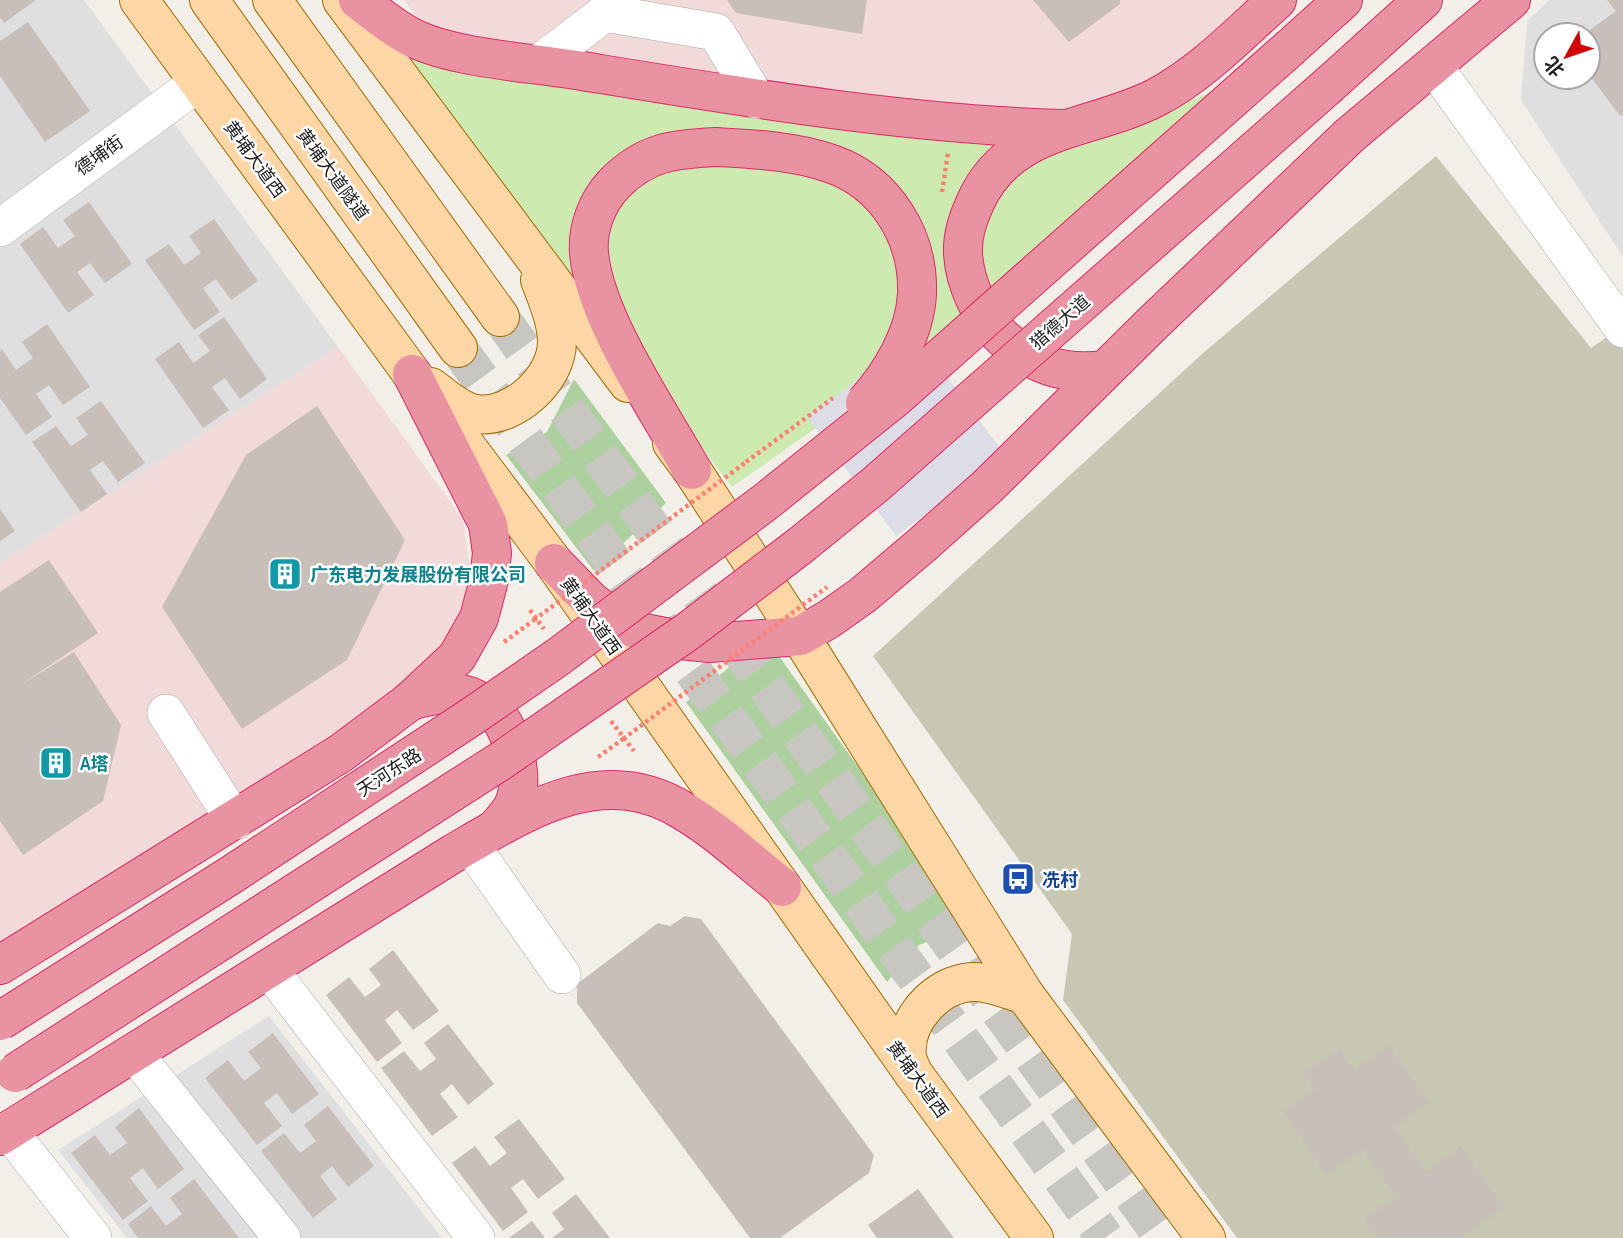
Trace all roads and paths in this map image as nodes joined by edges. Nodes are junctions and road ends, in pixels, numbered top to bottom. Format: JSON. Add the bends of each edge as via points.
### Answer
{"nodes":[{"id":1,"x":139,"y":0,"type":"edge"},
{"id":2,"x":209,"y":0,"type":"edge"},
{"id":3,"x":272,"y":0,"type":"edge"},
{"id":4,"x":342,"y":0,"type":"edge"},
{"id":5,"x":358,"y":0,"type":"edge"},
{"id":6,"x":1276,"y":0,"type":"edge"},
{"id":7,"x":1343,"y":0,"type":"edge"},
{"id":8,"x":1423,"y":0,"type":"edge"},
{"id":9,"x":1511,"y":0,"type":"edge"},
{"id":10,"x":538,"y":64,"type":"junction"},
{"id":11,"x":1433,"y":65,"type":"junction"},
{"id":12,"x":198,"y":82,"type":"junction"},
{"id":13,"x":757,"y":100,"type":"junction"},
{"id":14,"x":1063,"y":129,"type":"junction"},
{"id":15,"x":0,"y":228,"type":"edge"},
{"id":16,"x":523,"y":241,"type":"junction"},
{"id":17,"x":500,"y":317,"type":"tunnel mouth"},
{"id":18,"x":1623,"y":329,"type":"edge"},
{"id":19,"x":458,"y":348,"type":"tunnel mouth"},
{"id":20,"x":1105,"y":370,"type":"junction"},
{"id":21,"x":412,"y":374,"type":"junction"},
{"id":22,"x":835,"y":396,"type":"dead end"},
{"id":23,"x":692,"y":470,"type":"junction"},
{"id":24,"x":764,"y":503,"type":"junction"},
{"id":25,"x":554,"y":563,"type":"junction"},
{"id":26,"x":827,"y":587,"type":"dead end"},
{"id":27,"x":800,"y":636,"type":"junction"},
{"id":28,"x":497,"y":648,"type":"dead end"},
{"id":29,"x":411,"y":701,"type":"junction"},
{"id":30,"x":166,"y":713,"type":"dead end"},
{"id":31,"x":590,"y":763,"type":"dead end"},
{"id":32,"x":234,"y":821,"type":"junction"},
{"id":33,"x":483,"y":836,"type":"junction"},
{"id":34,"x":782,"y":887,"type":"junction"},
{"id":35,"x":1,"y":961,"type":"edge"},
{"id":36,"x":269,"y":970,"type":"junction"},
{"id":37,"x":562,"y":975,"type":"dead end"},
{"id":38,"x":1025,"y":995,"type":"junction"},
{"id":39,"x":0,"y":1021,"type":"edge"},
{"id":40,"x":134,"y":1053,"type":"junction"},
{"id":41,"x":913,"y":1073,"type":"junction"},
{"id":42,"x":8,"y":1078,"type":"edge"},
{"id":43,"x":4,"y":1133,"type":"edge"},
{"id":44,"x":93,"y":1238,"type":"edge"},
{"id":45,"x":282,"y":1238,"type":"edge"},
{"id":46,"x":476,"y":1238,"type":"edge"},
{"id":47,"x":1034,"y":1238,"type":"edge"},
{"id":48,"x":1206,"y":1238,"type":"edge"}],
"edges":[{"from":1,"to":12,"type":"main road","name":"黄埔大道西"},
{"from":2,"to":19,"type":"main road","name":"黄埔大道隧道"},
{"from":3,"to":17,"type":"main road"},
{"from":4,"to":16,"type":"main road"},
{"from":5,"to":10,"type":"highway","via":[[417,40]]},
{"from":6,"to":14,"type":"highway","via":[[1220,52],[1158,96],[1128,111]]},
{"from":7,"to":24,"type":"highway","bridge":true,"via":[[904,390]]},
{"from":8,"to":42,"type":"highway","name":"猎德大道","bridge":true,"via":[[876,484],[687,632],[502,760]]},
{"from":9,"to":11,"type":"highway"},
{"from":10,"to":13,"type":"highway"},
{"from":10,"to":13,"type":"street","via":[[605,13],[716,32]]},
{"from":11,"to":18,"type":"street"},
{"from":11,"to":20,"type":"highway","via":[[1350,135]]},
{"from":12,"to":15,"type":"street","name":"德埔街"},
{"from":12,"to":21,"type":"main road","name":"黄埔大道西"},
{"from":13,"to":14,"type":"highway","via":[[979,126]]},
{"from":14,"to":20,"type":"highway","via":[[1019,150],[990,176],[967,220],[962,242],[964,266],[972,294],[996,331],[1013,346],[1040,364],[1080,373]]},
{"from":16,"to":21,"type":"main road","via":[[550,308],[557,340],[547,373],[531,393],[513,407],[489,415],[474,414]]},
{"from":16,"to":23,"type":"main road"},
{"from":20,"to":27,"type":"highway","via":[[923,544],[863,595]]},
{"from":21,"to":25,"type":"main road","name":"黄埔大道西"},
{"from":21,"to":29,"type":"highway","via":[[488,524],[492,553],[479,618],[457,657]]},
{"from":22,"to":28,"type":"path","bridge":true},
{"from":23,"to":24,"type":"highway","bridge":true,"via":[[604,307],[589,250],[595,214],[605,194],[636,164],[657,153],[685,148],[757,149],[833,164],[888,202],[904,227],[914,260],[917,294],[911,324],[899,357],[868,401]]},
{"from":23,"to":27,"type":"main road"},
{"from":24,"to":39,"type":"highway","name":"天河东路","bridge":true,"via":[[471,717]]},
{"from":25,"to":27,"type":"highway","via":[[591,601],[644,633],[710,643]]},
{"from":25,"to":34,"type":"main road","name":"黄埔大道西"},
{"from":26,"to":31,"type":"path","bridge":true},
{"from":27,"to":38,"type":"main road"},
{"from":29,"to":32,"type":"highway","via":[[341,753]]},
{"from":29,"to":33,"type":"highway","via":[[442,693],[468,696],[493,710],[513,744],[517,766],[514,805]]},
{"from":30,"to":32,"type":"street"},
{"from":32,"to":35,"type":"highway"},
{"from":33,"to":34,"type":"highway","via":[[561,797],[591,790],[622,790],[655,797],[684,811]]},
{"from":33,"to":36,"type":"highway"},
{"from":33,"to":37,"type":"street"},
{"from":34,"to":41,"type":"main road","name":"黄埔大道西"},
{"from":36,"to":40,"type":"highway"},
{"from":36,"to":46,"type":"street"},
{"from":38,"to":41,"type":"main road","via":[[974,982],[939,992],[913,1025],[907,1058]]},
{"from":38,"to":48,"type":"main road"},
{"from":40,"to":43,"type":"highway"},
{"from":40,"to":45,"type":"street"},
{"from":41,"to":47,"type":"main road","name":"黄埔大道西"},
{"from":43,"to":44,"type":"street"}]}
